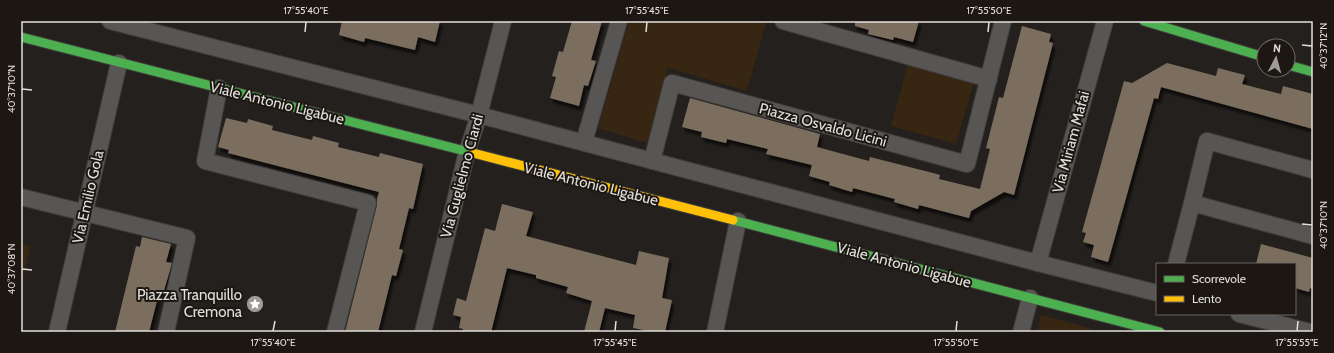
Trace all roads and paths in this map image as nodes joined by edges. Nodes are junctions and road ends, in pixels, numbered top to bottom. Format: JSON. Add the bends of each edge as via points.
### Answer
{"nodes":[{"id":1,"x":110,"y":21,"type":"edge"},
{"id":2,"x":503,"y":21,"type":"edge"},
{"id":3,"x":619,"y":21,"type":"edge"},
{"id":4,"x":783,"y":21,"type":"edge"},
{"id":5,"x":1003,"y":21,"type":"edge"},
{"id":6,"x":1105,"y":21,"type":"edge"},
{"id":7,"x":1144,"y":21,"type":"edge"},
{"id":8,"x":159,"y":27,"type":"edge"},
{"id":9,"x":21,"y":37,"type":"edge"},
{"id":10,"x":1256,"y":55,"type":"edge"},
{"id":11,"x":119,"y":63,"type":"junction"},
{"id":12,"x":1296,"y":67,"type":"edge"},
{"id":13,"x":1313,"y":72,"type":"edge"},
{"id":14,"x":989,"y":79,"type":"junction"},
{"id":15,"x":219,"y":88,"type":"junction"},
{"id":16,"x":479,"y":115,"type":"junction"},
{"id":17,"x":584,"y":142,"type":"junction"},
{"id":18,"x":467,"y":152,"type":"junction"},
{"id":19,"x":652,"y":160,"type":"junction"},
{"id":20,"x":1313,"y":170,"type":"edge"},
{"id":21,"x":21,"y":197,"type":"edge"},
{"id":22,"x":1192,"y":202,"type":"junction"},
{"id":23,"x":84,"y":212,"type":"junction"},
{"id":24,"x":738,"y":221,"type":"junction"},
{"id":25,"x":1313,"y":236,"type":"edge"},
{"id":26,"x":1038,"y":263,"type":"junction"},
{"id":27,"x":1176,"y":263,"type":"edge"},
{"id":28,"x":1156,"y":293,"type":"edge"},
{"id":29,"x":1030,"y":298,"type":"junction"},
{"id":30,"x":1243,"y":315,"type":"edge"},
{"id":31,"x":57,"y":332,"type":"edge"},
{"id":32,"x":166,"y":332,"type":"edge"},
{"id":33,"x":335,"y":332,"type":"edge"},
{"id":34,"x":423,"y":332,"type":"edge"},
{"id":35,"x":715,"y":332,"type":"edge"},
{"id":36,"x":1021,"y":332,"type":"edge"},
{"id":37,"x":1160,"y":332,"type":"edge"},
{"id":38,"x":1310,"y":332,"type":"edge"}],
"edges":[{"from":1,"to":8,"type":"street"},
{"from":2,"to":16,"type":"street","name":"Via Guglielmo Ciardi"},
{"from":3,"to":17,"type":"street"},
{"from":4,"to":14,"type":"street"},
{"from":5,"to":14,"type":"street","name":"Piazza Osvaldo Licini"},
{"from":6,"to":26,"type":"street","name":"Via Miriam Mafai"},
{"from":7,"to":10,"type":"street"},
{"from":8,"to":16,"type":"street"},
{"from":9,"to":11,"type":"street","name":"Viale Antonio Ligabue"},
{"from":11,"to":15,"type":"street","name":"Viale Antonio Ligabue"},
{"from":11,"to":23,"type":"street","name":"Via Emilio Gola"},
{"from":12,"to":13,"type":"street"},
{"from":14,"to":19,"type":"street","name":"Piazza Osvaldo Licini","via":[[967,164],[672,83]]},
{"from":15,"to":18,"type":"street","name":"Viale Antonio Ligabue"},
{"from":15,"to":33,"type":"street","via":[[205,161],[368,203]]},
{"from":16,"to":17,"type":"street"},
{"from":16,"to":18,"type":"street","name":"Via Guglielmo Ciardi"},
{"from":17,"to":19,"type":"street"},
{"from":18,"to":24,"type":"street","name":"Viale Antonio Ligabue"},
{"from":18,"to":34,"type":"street","name":"Via Guglielmo Ciardi"},
{"from":19,"to":26,"type":"street"},
{"from":20,"to":22,"type":"street","via":[[1207,140]]},
{"from":21,"to":23,"type":"street"},
{"from":22,"to":25,"type":"street"},
{"from":22,"to":27,"type":"street"},
{"from":23,"to":31,"type":"street","name":"Via Emilio Gola"},
{"from":23,"to":32,"type":"street","via":[[187,238]]},
{"from":24,"to":29,"type":"street","name":"Viale Antonio Ligabue"},
{"from":24,"to":35,"type":"street"},
{"from":26,"to":28,"type":"street"},
{"from":29,"to":36,"type":"street"},
{"from":29,"to":37,"type":"street","name":"Viale Antonio Ligabue"},
{"from":30,"to":38,"type":"street"}]}
